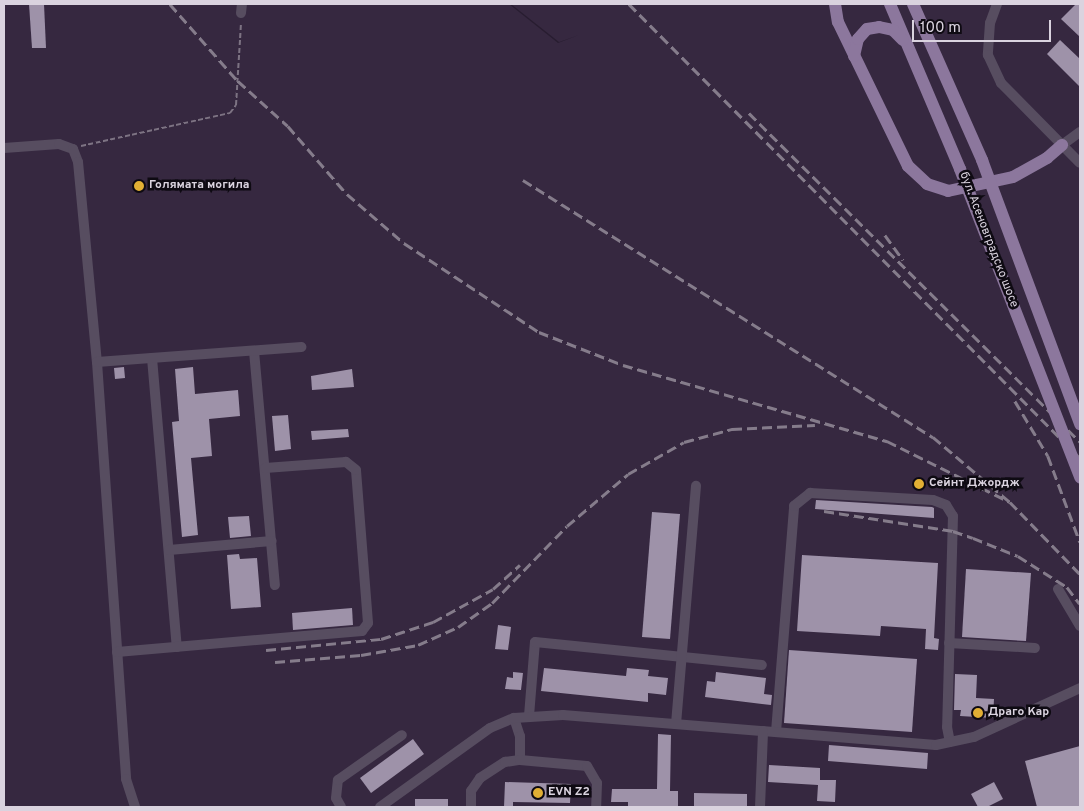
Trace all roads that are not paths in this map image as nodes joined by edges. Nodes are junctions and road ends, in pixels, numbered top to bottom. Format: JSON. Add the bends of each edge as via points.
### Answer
{"nodes":[{"id":1,"x":834,"y":4,"type":"edge"},
{"id":2,"x":890,"y":4,"type":"edge"},
{"id":3,"x":997,"y":4,"type":"edge"},
{"id":4,"x":916,"y":7,"type":"edge"},
{"id":5,"x":907,"y":45,"type":"junction"},
{"id":6,"x":854,"y":56,"type":"junction"},
{"id":7,"x":1080,"y":132,"type":"edge"},
{"id":8,"x":1062,"y":145,"type":"junction"},
{"id":9,"x":4,"y":148,"type":"edge"},
{"id":10,"x":1080,"y":163,"type":"edge"},
{"id":11,"x":301,"y":347,"type":"dead end"},
{"id":12,"x":254,"y":351,"type":"junction"},
{"id":13,"x":152,"y":358,"type":"junction"},
{"id":14,"x":97,"y":362,"type":"junction"},
{"id":15,"x":1080,"y":424,"type":"edge"},
{"id":16,"x":265,"y":468,"type":"junction"},
{"id":17,"x":1080,"y":477,"type":"edge"},
{"id":18,"x":696,"y":486,"type":"dead end"},
{"id":19,"x":272,"y":541,"type":"junction"},
{"id":20,"x":168,"y":550,"type":"junction"},
{"id":21,"x":275,"y":585,"type":"dead end"},
{"id":22,"x":1058,"y":589,"type":"dead end"},
{"id":23,"x":1080,"y":626,"type":"edge"},
{"id":24,"x":950,"y":643,"type":"junction"},
{"id":25,"x":177,"y":647,"type":"junction"},
{"id":26,"x":1035,"y":648,"type":"dead end"},
{"id":27,"x":116,"y":652,"type":"junction"},
{"id":28,"x":682,"y":656,"type":"junction"},
{"id":29,"x":762,"y":665,"type":"dead end"},
{"id":30,"x":1080,"y":688,"type":"edge"},
{"id":31,"x":529,"y":716,"type":"junction"},
{"id":32,"x":514,"y":718,"type":"junction"},
{"id":33,"x":676,"y":724,"type":"junction"},
{"id":34,"x":763,"y":731,"type":"junction"},
{"id":35,"x":776,"y":732,"type":"junction"},
{"id":36,"x":402,"y":735,"type":"dead end"},
{"id":37,"x":950,"y":742,"type":"junction"},
{"id":38,"x":520,"y":760,"type":"junction"},
{"id":39,"x":136,"y":807,"type":"edge"},
{"id":40,"x":340,"y":807,"type":"edge"},
{"id":41,"x":380,"y":807,"type":"edge"},
{"id":42,"x":471,"y":807,"type":"edge"},
{"id":43,"x":596,"y":807,"type":"edge"},
{"id":44,"x":760,"y":807,"type":"edge"}],
"edges":[{"from":1,"to":6,"type":"main road","via":[[838,22]]},
{"from":2,"to":5,"type":"main road","name":"бул. Асеновградско шосе"},
{"from":3,"to":8,"type":"street","via":[[990,23],[988,55],[1001,83]]},
{"from":4,"to":15,"type":"main road","name":"бул. Асеновградско шосе","bridge":true,"via":[[982,160]]},
{"from":5,"to":6,"type":"main road","via":[[893,30],[867,28],[858,39]]},
{"from":5,"to":17,"type":"main road","name":"бул. Асеновградско шосе","bridge":true,"via":[[960,169]]},
{"from":6,"to":8,"type":"main road","via":[[908,166],[938,190],[948,191],[1013,177],[1047,158]]},
{"from":7,"to":8,"type":"street"},
{"from":8,"to":10,"type":"street"},
{"from":9,"to":14,"type":"street","via":[[59,144],[72,149],[78,162]]},
{"from":11,"to":12,"type":"street"},
{"from":12,"to":13,"type":"street"},
{"from":12,"to":16,"type":"street"},
{"from":13,"to":14,"type":"street"},
{"from":13,"to":20,"type":"street"},
{"from":14,"to":27,"type":"street"},
{"from":16,"to":19,"type":"street"},
{"from":16,"to":25,"type":"street","via":[[346,462],[356,470],[368,623],[362,630]]},
{"from":18,"to":28,"type":"street"},
{"from":19,"to":20,"type":"street"},
{"from":19,"to":21,"type":"street"},
{"from":20,"to":25,"type":"street"},
{"from":22,"to":23,"type":"street"},
{"from":24,"to":26,"type":"street"},
{"from":24,"to":35,"type":"street","via":[[954,516],[946,505],[933,500],[810,493],[794,506]]},
{"from":24,"to":37,"type":"street","via":[[947,727]]},
{"from":25,"to":27,"type":"street"},
{"from":27,"to":39,"type":"street","via":[[126,779]]},
{"from":28,"to":29,"type":"street"},
{"from":28,"to":31,"type":"street","via":[[536,642]]},
{"from":28,"to":33,"type":"street"},
{"from":30,"to":37,"type":"street","via":[[974,737]]},
{"from":31,"to":32,"type":"street"},
{"from":31,"to":33,"type":"street"},
{"from":32,"to":38,"type":"street","via":[[520,736]]},
{"from":32,"to":41,"type":"street","via":[[490,728]]},
{"from":33,"to":34,"type":"street"},
{"from":34,"to":35,"type":"street"},
{"from":34,"to":44,"type":"street"},
{"from":35,"to":37,"type":"street","via":[[936,745]]},
{"from":36,"to":40,"type":"street","via":[[338,780],[336,798]]},
{"from":38,"to":42,"type":"street","via":[[505,762],[480,778],[471,791]]},
{"from":38,"to":43,"type":"street","via":[[587,766],[597,783]]}]}
